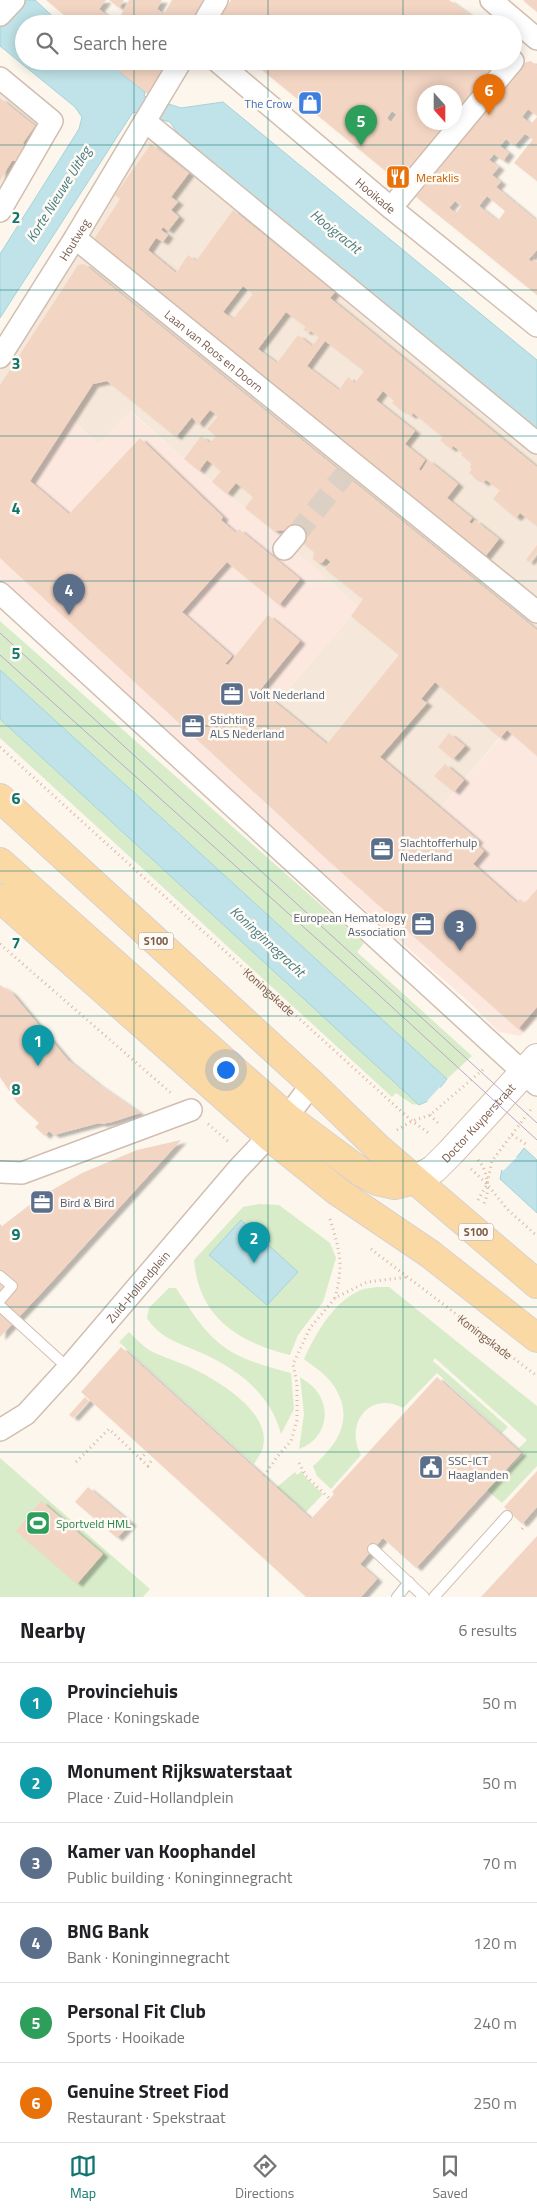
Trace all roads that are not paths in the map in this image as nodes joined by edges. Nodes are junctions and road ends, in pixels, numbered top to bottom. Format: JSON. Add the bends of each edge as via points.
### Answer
{"nodes":[{"id":1,"x":14,"y":0,"type":"edge"},
{"id":2,"x":217,"y":0,"type":"edge"},
{"id":3,"x":492,"y":0,"type":"edge"},
{"id":4,"x":0,"y":14,"type":"edge"},
{"id":5,"x":208,"y":15,"type":"edge"},
{"id":6,"x":509,"y":15,"type":"edge"},
{"id":7,"x":522,"y":27,"type":"edge"},
{"id":8,"x":535,"y":38,"type":"edge"},
{"id":9,"x":522,"y":52,"type":"edge"},
{"id":10,"x":176,"y":70,"type":"edge"},
{"id":11,"x":228,"y":70,"type":"edge"},
{"id":12,"x":506,"y":70,"type":"edge"},
{"id":13,"x":0,"y":78,"type":"edge"},
{"id":14,"x":145,"y":120,"type":"junction"},
{"id":15,"x":391,"y":208,"type":"junction"},
{"id":16,"x":0,"y":211,"type":"edge"},
{"id":17,"x":75,"y":238,"type":"junction"},
{"id":18,"x":537,"y":326,"type":"edge"},
{"id":19,"x":0,"y":357,"type":"edge"},
{"id":20,"x":537,"y":443,"type":"edge"},
{"id":21,"x":0,"y":593,"type":"edge"},
{"id":22,"x":537,"y":612,"type":"edge"},
{"id":23,"x":0,"y":798,"type":"edge"},
{"id":24,"x":0,"y":862,"type":"edge"},
{"id":25,"x":0,"y":898,"type":"edge"},
{"id":26,"x":533,"y":1072,"type":"edge"},
{"id":27,"x":312,"y":1084,"type":"junction"},
{"id":28,"x":191,"y":1110,"type":"dead end"},
{"id":29,"x":279,"y":1127,"type":"junction"},
{"id":30,"x":0,"y":1172,"type":"edge"},
{"id":31,"x":415,"y":1180,"type":"junction"},
{"id":32,"x":0,"y":1276,"type":"edge"},
{"id":33,"x":537,"y":1284,"type":"edge"},
{"id":34,"x":0,"y":1300,"type":"edge"},
{"id":35,"x":0,"y":1306,"type":"edge"},
{"id":36,"x":537,"y":1338,"type":"edge"},
{"id":37,"x":68,"y":1368,"type":"junction"},
{"id":38,"x":0,"y":1430,"type":"edge"},
{"id":39,"x":507,"y":1516,"type":"dead end"},
{"id":40,"x":373,"y":1549,"type":"dead end"},
{"id":41,"x":409,"y":1582,"type":"junction"},
{"id":42,"x":397,"y":1597,"type":"edge"},
{"id":43,"x":424,"y":1597,"type":"edge"},
{"id":44,"x":434,"y":1597,"type":"edge"}],
"edges":[{"from":1,"to":4,"type":"street"},
{"from":2,"to":5,"type":"street"},
{"from":3,"to":6,"type":"street"},
{"from":7,"to":8,"type":"street"},
{"from":8,"to":9,"type":"street"},
{"from":10,"to":14,"type":"street","name":"Houtweg"},
{"from":11,"to":15,"type":"street","name":"Hooikade"},
{"from":12,"to":15,"type":"street"},
{"from":13,"to":16,"type":"street","via":[[52,121]]},
{"from":14,"to":17,"type":"street","name":"Houtweg"},
{"from":14,"to":20,"type":"street"},
{"from":15,"to":18,"type":"street","name":"Hooikade"},
{"from":17,"to":19,"type":"street","name":"Houtweg"},
{"from":17,"to":22,"type":"street","name":"Laan van Roos en Doorn","via":[[349,469]]},
{"from":21,"to":26,"type":"street"},
{"from":23,"to":27,"type":"main road","number":"S100"},
{"from":24,"to":29,"type":"main road"},
{"from":25,"to":29,"type":"main road"},
{"from":26,"to":31,"type":"street","name":"Doctor Kuyperstraat","via":[[434,1168]]},
{"from":27,"to":29,"type":"street"},
{"from":27,"to":31,"type":"main road","number":"S100"},
{"from":28,"to":30,"type":"street","via":[[22,1173]]},
{"from":29,"to":31,"type":"main road","via":[[377,1181],[395,1185]]},
{"from":29,"to":36,"type":"main road","via":[[337,1191],[430,1254]]},
{"from":29,"to":37,"type":"street","name":"Zuid-Hollandplein","via":[[238,1169]]},
{"from":31,"to":33,"type":"main road","number":"S100"},
{"from":32,"to":34,"type":"lane","via":[[12,1286]]},
{"from":35,"to":37,"type":"lane"},
{"from":37,"to":38,"type":"street","name":"Zuid-Hollandplein","via":[[26,1414]]},
{"from":39,"to":44,"type":"lane"},
{"from":40,"to":41,"type":"lane"},
{"from":41,"to":42,"type":"lane"},
{"from":41,"to":43,"type":"lane"}]}
